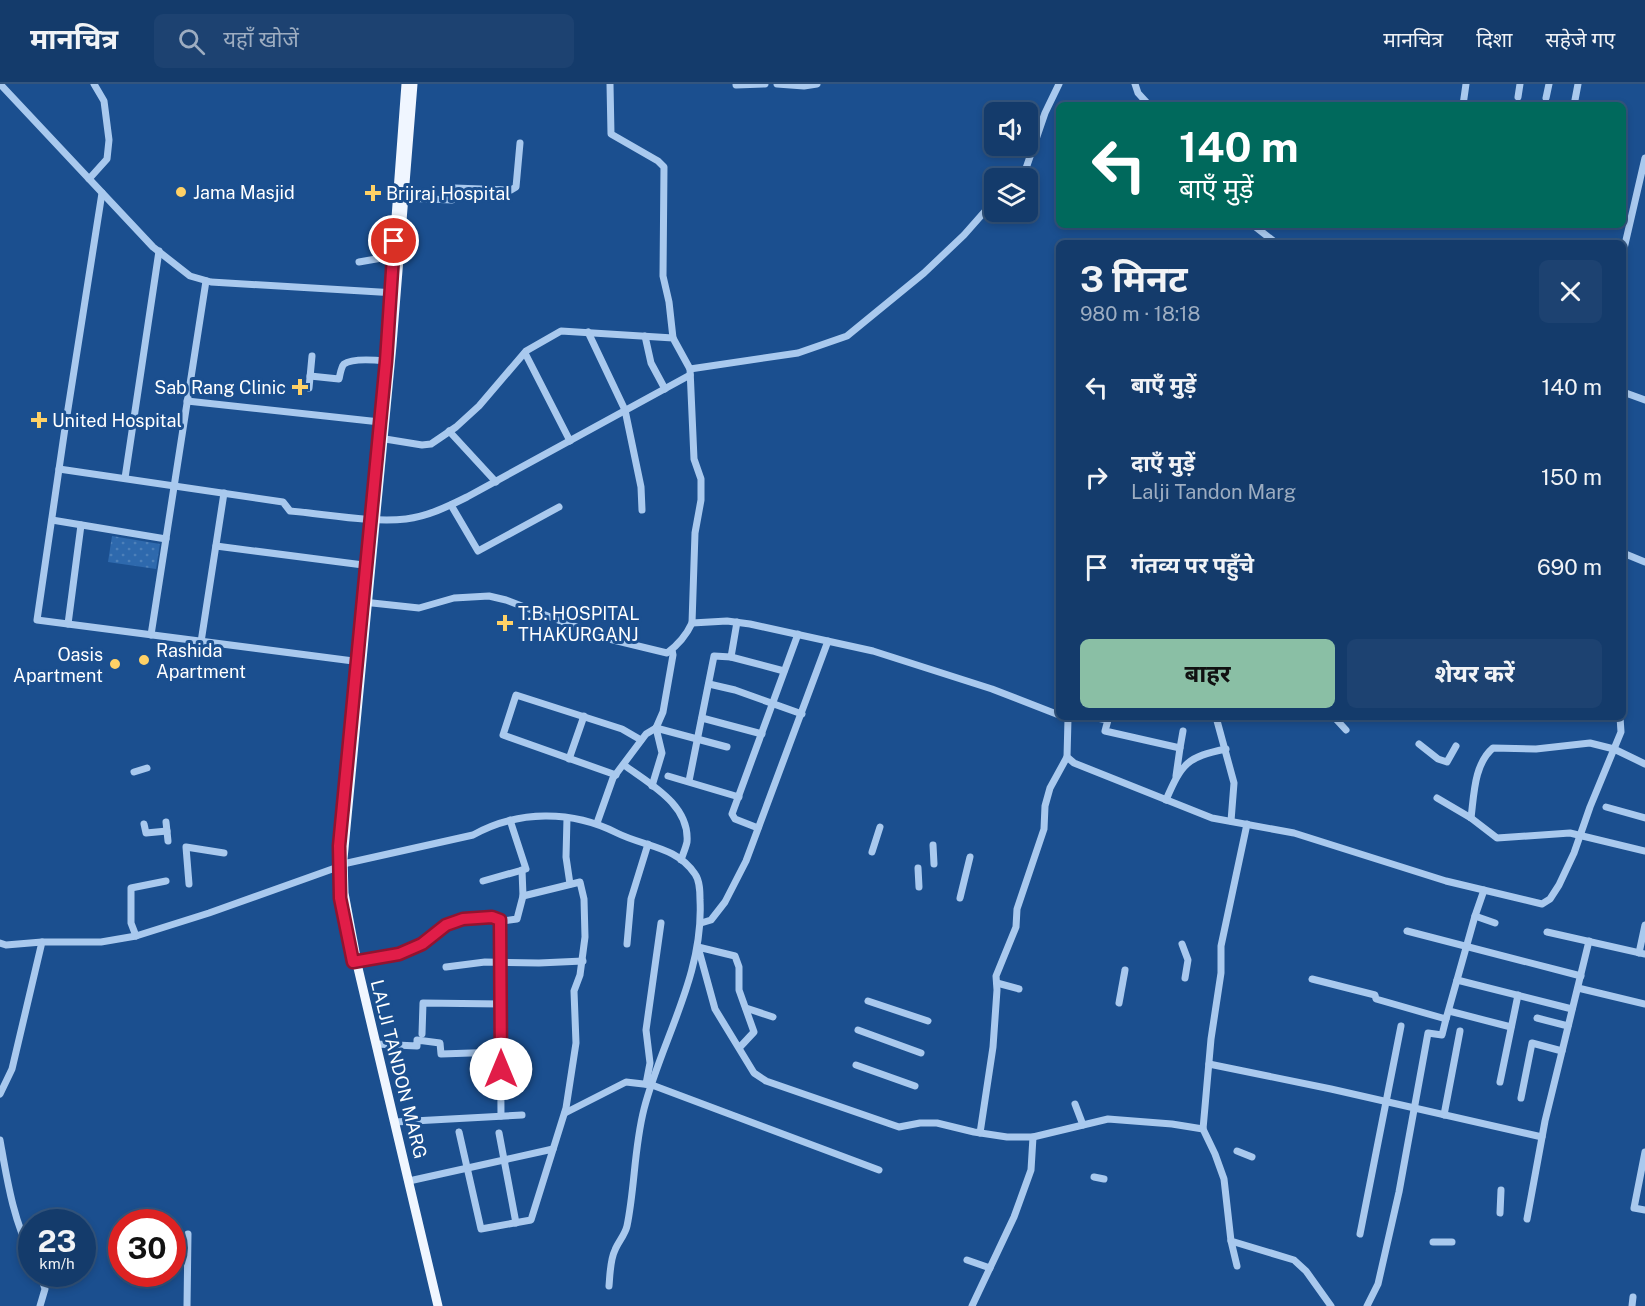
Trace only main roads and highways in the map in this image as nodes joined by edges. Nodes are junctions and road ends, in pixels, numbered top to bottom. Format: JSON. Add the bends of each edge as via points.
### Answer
{"nodes":[{"id":1,"x":405,"y":84,"type":"edge"},
{"id":2,"x":413,"y":84,"type":"edge"},
{"id":3,"x":406,"y":123,"type":"junction"},
{"id":4,"x":394,"y":293,"type":"junction"},
{"id":5,"x":381,"y":438,"type":"junction"},
{"id":6,"x":355,"y":961,"type":"junction"},
{"id":7,"x":396,"y":1136,"type":"junction"},
{"id":8,"x":436,"y":1306,"type":"edge"}],
"edges":[{"from":1,"to":3,"type":"main road","name":"LALJI TANDON MARG"},
{"from":2,"to":3,"type":"main road","name":"LALJI TANDON MARG"},
{"from":3,"to":4,"type":"main road","name":"LALJI TANDON MARG","via":[[404,198]]},
{"from":3,"to":4,"type":"main road","name":"LALJI TANDON MARG","via":[[393,256]]},
{"from":4,"to":5,"type":"main road","name":"LALJI TANDON MARG"},
{"from":4,"to":5,"type":"main road","name":"LALJI TANDON MARG"},
{"from":5,"to":6,"type":"main road","name":"LALJI TANDON MARG","via":[[340,866]]},
{"from":6,"to":7,"type":"main road","name":"LALJI TANDON MARG"},
{"from":6,"to":7,"type":"main road","name":"LALJI TANDON MARG"},
{"from":7,"to":8,"type":"main road","name":"LALJI TANDON MARG"},
{"from":7,"to":8,"type":"main road","name":"LALJI TANDON MARG"}]}
